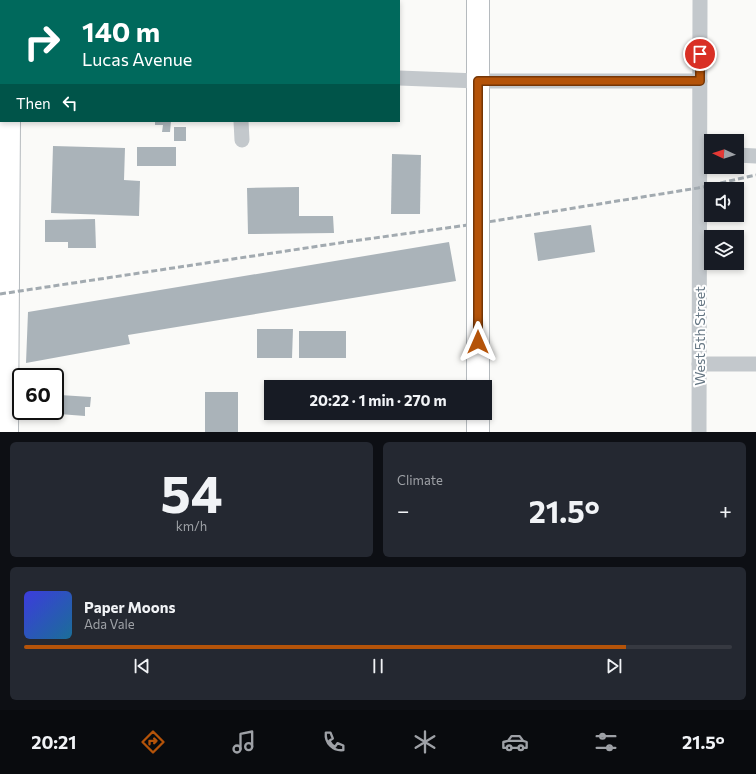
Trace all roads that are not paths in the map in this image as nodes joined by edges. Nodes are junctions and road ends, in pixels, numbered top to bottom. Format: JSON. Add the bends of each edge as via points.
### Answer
{"nodes":[{"id":1,"x":478,"y":0,"type":"edge"},
{"id":2,"x":700,"y":0,"type":"edge"},
{"id":3,"x":400,"y":78,"type":"edge"},
{"id":4,"x":478,"y":81,"type":"junction"},
{"id":5,"x":700,"y":81,"type":"junction"},
{"id":6,"x":241,"y":122,"type":"edge"},
{"id":7,"x":6,"y":126,"type":"edge"},
{"id":8,"x":704,"y":136,"type":"edge"},
{"id":9,"x":242,"y":140,"type":"dead end"},
{"id":10,"x":744,"y":155,"type":"edge"},
{"id":11,"x":756,"y":156,"type":"edge"},
{"id":12,"x":704,"y":174,"type":"edge"},
{"id":13,"x":4,"y":320,"type":"edge"},
{"id":14,"x":699,"y":364,"type":"junction"},
{"id":15,"x":756,"y":364,"type":"edge"},
{"id":16,"x":478,"y":380,"type":"edge"},
{"id":17,"x":478,"y":420,"type":"edge"},
{"id":18,"x":7,"y":432,"type":"edge"},
{"id":19,"x":478,"y":432,"type":"edge"},
{"id":20,"x":699,"y":432,"type":"edge"}],
"edges":[{"from":1,"to":4,"type":"main road"},
{"from":2,"to":5,"type":"street","name":"West 5th Street"},
{"from":3,"to":4,"type":"street"},
{"from":4,"to":5,"type":"street"},
{"from":4,"to":16,"type":"main road","bridge":true},
{"from":5,"to":8,"type":"street","name":"West 5th Street"},
{"from":6,"to":9,"type":"street"},
{"from":7,"to":13,"type":"main road"},
{"from":10,"to":11,"type":"street"},
{"from":12,"to":14,"type":"street","name":"West 5th Street"},
{"from":13,"to":18,"type":"main road"},
{"from":14,"to":15,"type":"street"},
{"from":14,"to":20,"type":"street","name":"West 5th Street"},
{"from":17,"to":19,"type":"main road"}]}
